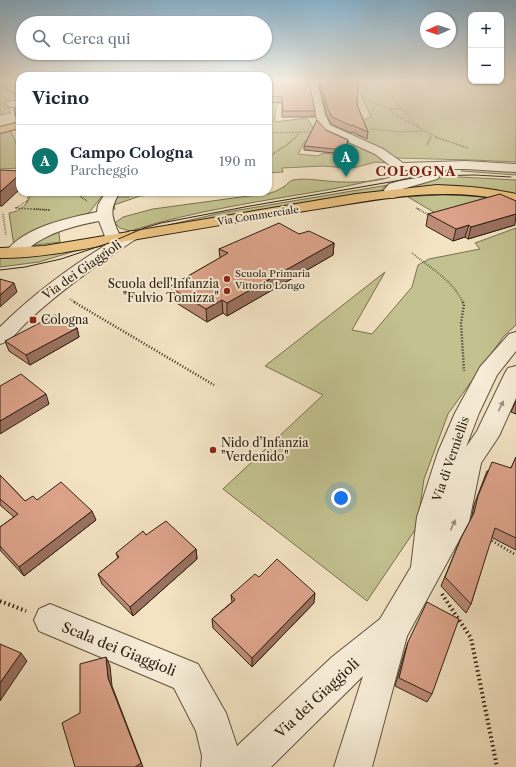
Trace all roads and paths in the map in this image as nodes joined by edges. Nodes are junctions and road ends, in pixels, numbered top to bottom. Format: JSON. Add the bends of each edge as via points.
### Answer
{"nodes":[{"id":1,"x":321,"y":117,"type":"edge"},
{"id":2,"x":398,"y":117,"type":"edge"},
{"id":3,"x":409,"y":117,"type":"edge"},
{"id":4,"x":16,"y":126,"type":"edge"},
{"id":5,"x":420,"y":128,"type":"junction"},
{"id":6,"x":370,"y":129,"type":"dead end"},
{"id":7,"x":0,"y":130,"type":"edge"},
{"id":8,"x":334,"y":130,"type":"junction"},
{"id":9,"x":424,"y":130,"type":"junction"},
{"id":10,"x":272,"y":133,"type":"edge"},
{"id":11,"x":297,"y":133,"type":"junction"},
{"id":12,"x":432,"y":136,"type":"junction"},
{"id":13,"x":449,"y":142,"type":"dead end"},
{"id":14,"x":427,"y":145,"type":"dead end"},
{"id":15,"x":272,"y":154,"type":"edge"},
{"id":16,"x":439,"y":165,"type":"junction"},
{"id":17,"x":516,"y":168,"type":"edge"},
{"id":18,"x":392,"y":194,"type":"junction"},
{"id":19,"x":28,"y":196,"type":"edge"},
{"id":20,"x":80,"y":196,"type":"edge"},
{"id":21,"x":111,"y":196,"type":"edge"},
{"id":22,"x":516,"y":198,"type":"edge"},
{"id":23,"x":91,"y":204,"type":"dead end"},
{"id":24,"x":414,"y":207,"type":"dead end"},
{"id":25,"x":15,"y":208,"type":"dead end"},
{"id":26,"x":104,"y":215,"type":"junction"},
{"id":27,"x":431,"y":217,"type":"edge"},
{"id":28,"x":131,"y":236,"type":"junction"},
{"id":29,"x":114,"y":239,"type":"junction"},
{"id":30,"x":6,"y":253,"type":"edge"},
{"id":31,"x":412,"y":253,"type":"dead end"},
{"id":32,"x":52,"y":289,"type":"junction"},
{"id":33,"x":461,"y":323,"type":"dead end"},
{"id":34,"x":0,"y":338,"type":"edge"},
{"id":35,"x":516,"y":338,"type":"edge"},
{"id":36,"x":516,"y":373,"type":"edge"},
{"id":37,"x":214,"y":385,"type":"dead end"},
{"id":38,"x":455,"y":522,"type":"junction"},
{"id":39,"x":516,"y":555,"type":"edge"},
{"id":40,"x":426,"y":570,"type":"junction"},
{"id":41,"x":50,"y":620,"type":"dead end"},
{"id":42,"x":392,"y":631,"type":"junction"},
{"id":43,"x":220,"y":767,"type":"edge"},
{"id":44,"x":244,"y":767,"type":"edge"},
{"id":45,"x":353,"y":767,"type":"edge"},
{"id":46,"x":497,"y":767,"type":"edge"}],
"edges":[{"from":1,"to":8,"type":"street","via":[[325,124]]},
{"from":2,"to":5,"type":"path"},
{"from":3,"to":5,"type":"path"},
{"from":4,"to":7,"type":"main road"},
{"from":5,"to":9,"type":"path"},
{"from":6,"to":9,"type":"path","via":[[378,127],[408,132]]},
{"from":8,"to":11,"type":"path"},
{"from":8,"to":16,"type":"street","via":[[381,152],[400,166]]},
{"from":9,"to":12,"type":"path"},
{"from":10,"to":11,"type":"path"},
{"from":11,"to":15,"type":"path","via":[[293,140]]},
{"from":12,"to":13,"type":"path"},
{"from":12,"to":14,"type":"path"},
{"from":16,"to":17,"type":"street"},
{"from":16,"to":18,"type":"street","via":[[441,170],[437,173],[394,188],[391,190]]},
{"from":18,"to":22,"type":"main road","name":"Via Commerciale","via":[[460,189],[494,192]]},
{"from":18,"to":28,"type":"main road","name":"Via Commerciale"},
{"from":19,"to":25,"type":"path","via":[[27,201]]},
{"from":20,"to":23,"type":"path"},
{"from":21,"to":26,"type":"street","via":[[104,208]]},
{"from":24,"to":27,"type":"path"},
{"from":26,"to":29,"type":"street"},
{"from":26,"to":30,"type":"street","via":[[55,226]]},
{"from":28,"to":29,"type":"main road","name":"Via Commerciale"},
{"from":28,"to":32,"type":"street","name":"Via dei Giaggioli","via":[[99,255]]},
{"from":29,"to":30,"type":"main road","name":"Via Commerciale","via":[[44,251]]},
{"from":31,"to":33,"type":"path","via":[[460,295],[464,304]]},
{"from":32,"to":34,"type":"street","name":"Via dei Giaggioli"},
{"from":32,"to":37,"type":"path"},
{"from":35,"to":40,"type":"street","name":"Via di Verniellis","via":[[488,372],[451,452],[431,517]]},
{"from":38,"to":36,"type":"street","name":"Via di Verniellis","one_way":true,"via":[[469,461],[487,436]]},
{"from":38,"to":39,"type":"path"},
{"from":40,"to":38,"type":"street","name":"Via di Verniellis","one_way":true},
{"from":40,"to":42,"type":"street","name":"Via di Verniellis"},
{"from":40,"to":46,"type":"path","via":[[471,638]]},
{"from":41,"to":43,"type":"street","name":"Scala dei Giaggioli","via":[[186,676],[213,726],[221,756]]},
{"from":42,"to":44,"type":"street","name":"Via dei Giaggioli","via":[[344,669]]},
{"from":42,"to":45,"type":"street","name":"Via di Verniellis"}]}
